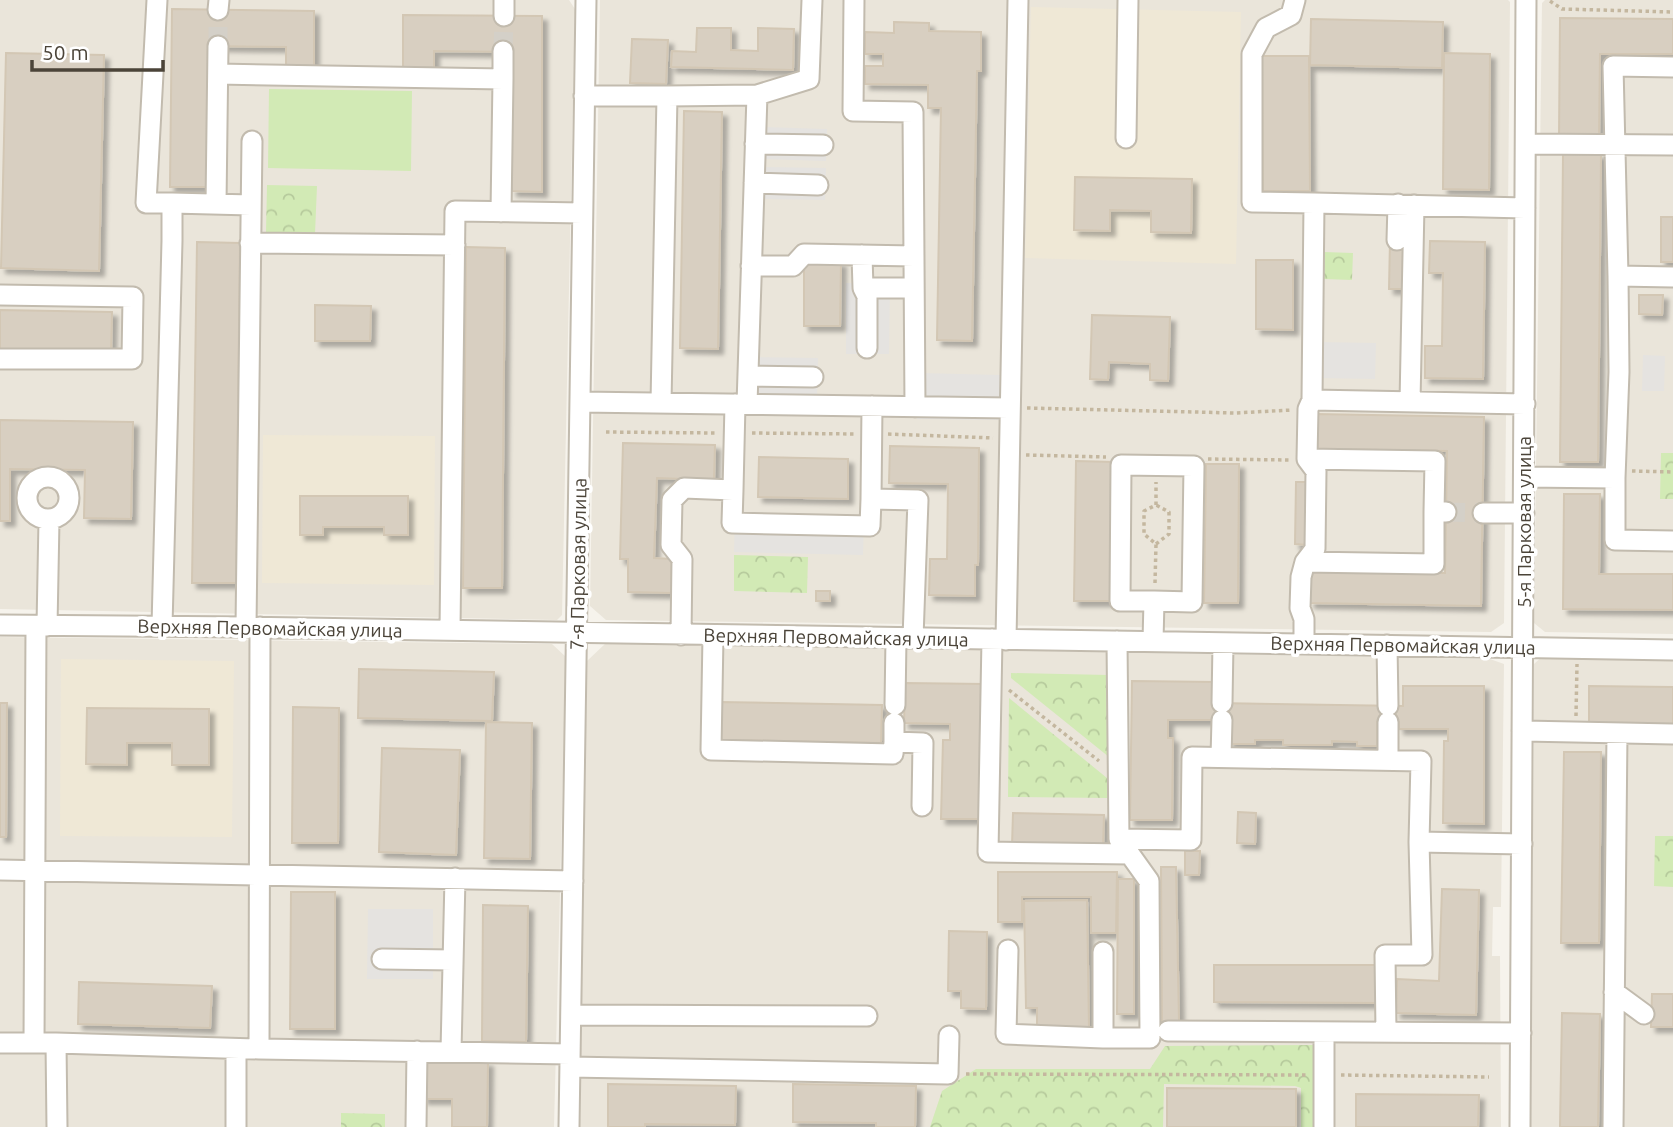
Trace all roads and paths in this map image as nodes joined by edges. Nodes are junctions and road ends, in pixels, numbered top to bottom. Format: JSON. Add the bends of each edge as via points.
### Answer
{"nodes":[{"id":1,"x":157,"y":0,"type":"edge"},
{"id":2,"x":586,"y":0,"type":"edge"},
{"id":3,"x":812,"y":0,"type":"edge"},
{"id":4,"x":854,"y":0,"type":"edge"},
{"id":5,"x":1018,"y":0,"type":"edge"},
{"id":6,"x":1128,"y":0,"type":"edge"},
{"id":7,"x":1295,"y":0,"type":"edge"},
{"id":8,"x":1526,"y":0,"type":"edge"},
{"id":9,"x":1550,"y":1,"type":"edge"},
{"id":10,"x":1673,"y":12,"type":"edge"},
{"id":11,"x":218,"y":46,"type":"tunnel mouth"},
{"id":12,"x":503,"y":51,"type":"tunnel mouth"},
{"id":13,"x":1673,"y":67,"type":"edge"},
{"id":14,"x":218,"y":74,"type":"junction"},
{"id":15,"x":503,"y":79,"type":"junction"},
{"id":16,"x":757,"y":95,"type":"junction"},
{"id":17,"x":584,"y":96,"type":"junction"},
{"id":18,"x":667,"y":96,"type":"junction"},
{"id":19,"x":1126,"y":138,"type":"dead end"},
{"id":20,"x":251,"y":141,"type":"dead end"},
{"id":21,"x":755,"y":144,"type":"junction"},
{"id":22,"x":1525,"y":144,"type":"junction"},
{"id":23,"x":823,"y":145,"type":"dead end"},
{"id":24,"x":1615,"y":145,"type":"junction"},
{"id":25,"x":1673,"y":145,"type":"edge"},
{"id":26,"x":754,"y":183,"type":"junction"},
{"id":27,"x":818,"y":185,"type":"dead end"},
{"id":28,"x":172,"y":203,"type":"junction"},
{"id":29,"x":216,"y":204,"type":"junction"},
{"id":30,"x":1314,"y":204,"type":"junction"},
{"id":31,"x":1406,"y":204,"type":"junction"},
{"id":32,"x":251,"y":205,"type":"junction"},
{"id":33,"x":1525,"y":208,"type":"junction"},
{"id":34,"x":501,"y":212,"type":"junction"},
{"id":35,"x":582,"y":213,"type":"junction"},
{"id":36,"x":1397,"y":240,"type":"dead end"},
{"id":37,"x":250,"y":243,"type":"junction"},
{"id":38,"x":455,"y":245,"type":"junction"},
{"id":39,"x":862,"y":255,"type":"junction"},
{"id":40,"x":914,"y":256,"type":"junction"},
{"id":41,"x":751,"y":267,"type":"junction"},
{"id":42,"x":1618,"y":276,"type":"junction"},
{"id":43,"x":1673,"y":277,"type":"edge"},
{"id":44,"x":863,"y":288,"type":"junction"},
{"id":45,"x":914,"y":288,"type":"junction"},
{"id":46,"x":0,"y":295,"type":"edge"},
{"id":47,"x":867,"y":348,"type":"dead end"},
{"id":48,"x":0,"y":359,"type":"edge"},
{"id":49,"x":748,"y":376,"type":"junction"},
{"id":50,"x":813,"y":377,"type":"dead end"},
{"id":51,"x":580,"y":402,"type":"junction"},
{"id":52,"x":1409,"y":402,"type":"junction"},
{"id":53,"x":661,"y":403,"type":"junction"},
{"id":54,"x":741,"y":404,"type":"junction"},
{"id":55,"x":1310,"y":404,"type":"junction"},
{"id":56,"x":1524,"y":404,"type":"junction"},
{"id":57,"x":872,"y":406,"type":"junction"},
{"id":58,"x":915,"y":407,"type":"junction"},
{"id":59,"x":1013,"y":408,"type":"junction"},
{"id":60,"x":606,"y":432,"type":"dead end"},
{"id":61,"x":734,"y":433,"type":"junction"},
{"id":62,"x":872,"y":434,"type":"junction"},
{"id":63,"x":1009,"y":438,"type":"junction"},
{"id":64,"x":1307,"y":459,"type":"junction"},
{"id":65,"x":1258,"y":460,"type":"dead end"},
{"id":66,"x":1282,"y":460,"type":"dead end"},
{"id":67,"x":1156,"y":466,"type":"junction"},
{"id":68,"x":1673,"y":472,"type":"edge"},
{"id":69,"x":1615,"y":474,"type":"junction"},
{"id":70,"x":1524,"y":477,"type":"junction"},
{"id":71,"x":733,"y":489,"type":"junction"},
{"id":72,"x":870,"y":499,"type":"junction"},
{"id":73,"x":1156,"y":505,"type":"junction"},
{"id":74,"x":1483,"y":513,"type":"tunnel mouth"},
{"id":75,"x":1524,"y":513,"type":"junction"},
{"id":76,"x":49,"y":520,"type":"dead end"},
{"id":77,"x":1673,"y":541,"type":"edge"},
{"id":78,"x":1156,"y":544,"type":"junction"},
{"id":79,"x":1305,"y":562,"type":"junction"},
{"id":80,"x":1154,"y":601,"type":"junction"},
{"id":81,"x":0,"y":625,"type":"edge"},
{"id":82,"x":42,"y":626,"type":"junction"},
{"id":83,"x":162,"y":626,"type":"junction"},
{"id":84,"x":253,"y":627,"type":"junction"},
{"id":85,"x":450,"y":630,"type":"junction"},
{"id":86,"x":578,"y":633,"type":"junction"},
{"id":87,"x":681,"y":635,"type":"junction"},
{"id":88,"x":713,"y":636,"type":"junction"},
{"id":89,"x":904,"y":638,"type":"junction"},
{"id":90,"x":999,"y":640,"type":"junction"},
{"id":91,"x":1117,"y":640,"type":"junction"},
{"id":92,"x":1153,"y":641,"type":"junction"},
{"id":93,"x":1223,"y":643,"type":"junction"},
{"id":94,"x":1304,"y":644,"type":"junction"},
{"id":95,"x":1387,"y":645,"type":"junction"},
{"id":96,"x":1523,"y":648,"type":"junction"},
{"id":97,"x":1673,"y":650,"type":"edge"},
{"id":98,"x":1577,"y":662,"type":"dead end"},
{"id":99,"x":991,"y":677,"type":"junction"},
{"id":100,"x":894,"y":723,"type":"junction"},
{"id":101,"x":1522,"y":731,"type":"junction"},
{"id":102,"x":1575,"y":732,"type":"junction"},
{"id":103,"x":1617,"y":733,"type":"junction"},
{"id":104,"x":1673,"y":734,"type":"edge"},
{"id":105,"x":1221,"y":757,"type":"junction"},
{"id":106,"x":1388,"y":760,"type":"junction"},
{"id":107,"x":1118,"y":775,"type":"junction"},
{"id":108,"x":922,"y":806,"type":"dead end"},
{"id":109,"x":1419,"y":842,"type":"junction"},
{"id":110,"x":1522,"y":844,"type":"junction"},
{"id":111,"x":1124,"y":846,"type":"junction"},
{"id":112,"x":0,"y":870,"type":"edge"},
{"id":113,"x":35,"y":871,"type":"junction"},
{"id":114,"x":259,"y":874,"type":"junction"},
{"id":115,"x":455,"y":878,"type":"junction"},
{"id":116,"x":573,"y":881,"type":"junction"},
{"id":117,"x":1008,"y":950,"type":"dead end"},
{"id":118,"x":1103,"y":952,"type":"dead end"},
{"id":119,"x":382,"y":959,"type":"dead end"},
{"id":120,"x":453,"y":960,"type":"junction"},
{"id":121,"x":1614,"y":992,"type":"junction"},
{"id":122,"x":1644,"y":1014,"type":"dead end"},
{"id":123,"x":571,"y":1015,"type":"junction"},
{"id":124,"x":867,"y":1016,"type":"dead end"},
{"id":125,"x":1168,"y":1031,"type":"dead end"},
{"id":126,"x":1324,"y":1032,"type":"junction"},
{"id":127,"x":1386,"y":1032,"type":"junction"},
{"id":128,"x":1521,"y":1033,"type":"junction"},
{"id":129,"x":949,"y":1036,"type":"dead end"},
{"id":130,"x":1103,"y":1038,"type":"junction"},
{"id":131,"x":0,"y":1042,"type":"edge"},
{"id":132,"x":34,"y":1043,"type":"junction"},
{"id":133,"x":56,"y":1043,"type":"junction"},
{"id":134,"x":236,"y":1049,"type":"junction"},
{"id":135,"x":259,"y":1049,"type":"junction"},
{"id":136,"x":417,"y":1051,"type":"junction"},
{"id":137,"x":451,"y":1051,"type":"junction"},
{"id":138,"x":570,"y":1060,"type":"junction"},
{"id":139,"x":948,"y":1074,"type":"junction"},
{"id":140,"x":1324,"y":1075,"type":"junction"},
{"id":141,"x":1489,"y":1077,"type":"dead end"},
{"id":142,"x":57,"y":1127,"type":"edge"},
{"id":143,"x":236,"y":1127,"type":"edge"},
{"id":144,"x":416,"y":1127,"type":"edge"},
{"id":145,"x":569,"y":1127,"type":"edge"},
{"id":146,"x":1324,"y":1127,"type":"edge"},
{"id":147,"x":1520,"y":1127,"type":"edge"},
{"id":148,"x":1613,"y":1127,"type":"edge"}],
"edges":[{"from":1,"to":28,"type":"street","via":[[146,202]]},
{"from":2,"to":17,"type":"street","name":"7-я Парковая улица"},
{"from":3,"to":16,"type":"street","via":[[809,79]]},
{"from":4,"to":40,"type":"street","via":[[853,111],[913,112]]},
{"from":5,"to":59,"type":"street"},
{"from":6,"to":19,"type":"street"},
{"from":7,"to":30,"type":"street","via":[[1291,15],[1266,28],[1252,54],[1252,202]]},
{"from":8,"to":22,"type":"street","name":"5-я Парковая улица"},
{"from":9,"to":10,"type":"path","via":[[1562,9]]},
{"from":11,"to":14,"type":"street"},
{"from":12,"to":15,"type":"street"},
{"from":13,"to":24,"type":"street","via":[[1613,66]]},
{"from":14,"to":15,"type":"street"},
{"from":14,"to":29,"type":"street"},
{"from":15,"to":34,"type":"street"},
{"from":16,"to":18,"type":"street"},
{"from":16,"to":21,"type":"street"},
{"from":17,"to":18,"type":"street"},
{"from":17,"to":35,"type":"street","name":"7-я Парковая улица"},
{"from":18,"to":53,"type":"street"},
{"from":20,"to":32,"type":"street"},
{"from":21,"to":23,"type":"street"},
{"from":21,"to":26,"type":"street"},
{"from":22,"to":24,"type":"street"},
{"from":22,"to":33,"type":"street","name":"5-я Парковая улица"},
{"from":24,"to":25,"type":"street"},
{"from":24,"to":42,"type":"street"},
{"from":26,"to":27,"type":"street"},
{"from":26,"to":41,"type":"street"},
{"from":28,"to":29,"type":"street"},
{"from":28,"to":83,"type":"street"},
{"from":29,"to":32,"type":"street"},
{"from":30,"to":31,"type":"street"},
{"from":30,"to":55,"type":"street"},
{"from":31,"to":33,"type":"street"},
{"from":31,"to":36,"type":"street"},
{"from":31,"to":52,"type":"street"},
{"from":32,"to":37,"type":"street"},
{"from":33,"to":56,"type":"street","name":"5-я Парковая улица"},
{"from":34,"to":35,"type":"street"},
{"from":34,"to":38,"type":"street","via":[[455,211]]},
{"from":35,"to":51,"type":"street","name":"7-я Парковая улица"},
{"from":37,"to":38,"type":"street"},
{"from":37,"to":84,"type":"street"},
{"from":38,"to":85,"type":"street"},
{"from":39,"to":40,"type":"street"},
{"from":39,"to":41,"type":"street","via":[[804,254],[793,267]]},
{"from":39,"to":44,"type":"street"},
{"from":40,"to":45,"type":"street"},
{"from":41,"to":49,"type":"street"},
{"from":42,"to":43,"type":"street"},
{"from":42,"to":69,"type":"street"},
{"from":44,"to":45,"type":"street"},
{"from":44,"to":47,"type":"street"},
{"from":45,"to":58,"type":"street"},
{"from":46,"to":48,"type":"street","via":[[133,298],[132,359]]},
{"from":49,"to":50,"type":"street"},
{"from":49,"to":54,"type":"street"},
{"from":51,"to":53,"type":"street"},
{"from":51,"to":86,"type":"street","name":"7-я Парковая улица"},
{"from":52,"to":55,"type":"street"},
{"from":52,"to":56,"type":"street"},
{"from":53,"to":54,"type":"street"},
{"from":54,"to":57,"type":"street"},
{"from":54,"to":61,"type":"street"},
{"from":55,"to":59,"type":"path","via":[[1235,412]]},
{"from":55,"to":64,"type":"street"},
{"from":56,"to":70,"type":"street","name":"5-я Парковая улица"},
{"from":57,"to":58,"type":"street"},
{"from":57,"to":62,"type":"street"},
{"from":58,"to":59,"type":"street"},
{"from":59,"to":63,"type":"street"},
{"from":60,"to":61,"type":"path"},
{"from":61,"to":62,"type":"path"},
{"from":61,"to":71,"type":"street"},
{"from":62,"to":63,"type":"path"},
{"from":62,"to":72,"type":"street"},
{"from":63,"to":90,"type":"street"},
{"from":64,"to":79,"type":"street","via":[[1316,471],[1315,550]]},
{"from":64,"to":79,"type":"street","via":[[1435,461],[1440,512],[1433,564]]},
{"from":65,"to":66,"type":"path"},
{"from":67,"to":73,"type":"path"},
{"from":67,"to":80,"type":"street","via":[[1121,461],[1120,601]]},
{"from":67,"to":80,"type":"street","via":[[1194,466],[1192,602]]},
{"from":68,"to":69,"type":"path"},
{"from":69,"to":70,"type":"street"},
{"from":69,"to":77,"type":"street","via":[[1615,540]]},
{"from":70,"to":75,"type":"street","name":"5-я Парковая улица"},
{"from":71,"to":72,"type":"street","via":[[732,523],[870,526]]},
{"from":71,"to":87,"type":"street","via":[[684,488],[672,500],[671,545],[682,559]]},
{"from":72,"to":89,"type":"street","via":[[918,500]]},
{"from":73,"to":78,"type":"path","via":[[1144,512],[1144,534]]},
{"from":73,"to":78,"type":"path","via":[[1169,512],[1169,534]]},
{"from":74,"to":75,"type":"street"},
{"from":75,"to":96,"type":"street","name":"5-я Парковая улица"},
{"from":76,"to":82,"type":"street"},
{"from":78,"to":80,"type":"path"},
{"from":79,"to":94,"type":"street","via":[[1300,598]]},
{"from":80,"to":92,"type":"street"},
{"from":81,"to":82,"type":"street","name":"Верхняя Первомайская улица"},
{"from":82,"to":83,"type":"street","name":"Верхняя Первомайская улица"},
{"from":82,"to":113,"type":"street"},
{"from":83,"to":84,"type":"street","name":"Верхняя Первомайская улица"},
{"from":84,"to":85,"type":"street","name":"Верхняя Первомайская улица"},
{"from":84,"to":114,"type":"street"},
{"from":85,"to":86,"type":"street","name":"Верхняя Первомайская улица"},
{"from":86,"to":87,"type":"street","name":"Верхняя Первомайская улица"},
{"from":86,"to":116,"type":"street","name":"7-я Парковая улица"},
{"from":87,"to":88,"type":"street","name":"Верхняя Первомайская улица"},
{"from":88,"to":89,"type":"street","name":"Верхняя Первомайская улица"},
{"from":88,"to":100,"type":"street","via":[[711,750],[893,754]]},
{"from":89,"to":90,"type":"street","name":"Верхняя Первомайская улица"},
{"from":89,"to":100,"type":"street"},
{"from":90,"to":91,"type":"street","name":"Верхняя Первомайская улица"},
{"from":90,"to":99,"type":"street"},
{"from":91,"to":92,"type":"street","name":"Верхняя Первомайская улица"},
{"from":91,"to":107,"type":"street"},
{"from":92,"to":93,"type":"street","name":"Верхняя Первомайская улица"},
{"from":93,"to":94,"type":"street","name":"Верхняя Первомайская улица"},
{"from":93,"to":105,"type":"street"},
{"from":94,"to":95,"type":"street","name":"Верхняя Первомайская улица"},
{"from":95,"to":96,"type":"street","name":"Верхняя Первомайская улица"},
{"from":95,"to":106,"type":"street"},
{"from":96,"to":97,"type":"street","name":"Верхняя Первомайская улица"},
{"from":96,"to":101,"type":"street","name":"5-я Парковая улица"},
{"from":98,"to":102,"type":"path"},
{"from":99,"to":107,"type":"path"},
{"from":99,"to":111,"type":"street","via":[[988,852]]},
{"from":100,"to":108,"type":"street","via":[[923,743]]},
{"from":101,"to":102,"type":"street"},
{"from":101,"to":110,"type":"street","name":"5-я Парковая улица"},
{"from":102,"to":103,"type":"street"},
{"from":103,"to":104,"type":"street"},
{"from":103,"to":121,"type":"street"},
{"from":105,"to":106,"type":"street"},
{"from":105,"to":111,"type":"street","via":[[1192,757],[1191,840]]},
{"from":106,"to":109,"type":"street","via":[[1421,761]]},
{"from":107,"to":111,"type":"street"},
{"from":109,"to":110,"type":"street"},
{"from":109,"to":127,"type":"street","via":[[1422,955],[1385,955]]},
{"from":110,"to":128,"type":"street","name":"5-я Парковая улица"},
{"from":111,"to":130,"type":"street","via":[[1149,881],[1150,1038]]},
{"from":112,"to":113,"type":"street"},
{"from":113,"to":114,"type":"street"},
{"from":113,"to":132,"type":"street"},
{"from":114,"to":115,"type":"street"},
{"from":114,"to":135,"type":"street"},
{"from":115,"to":116,"type":"street"},
{"from":115,"to":120,"type":"street"},
{"from":116,"to":123,"type":"street","name":"7-я Парковая улица"},
{"from":117,"to":130,"type":"street","via":[[1006,1034]]},
{"from":118,"to":130,"type":"street"},
{"from":119,"to":120,"type":"street"},
{"from":120,"to":137,"type":"street"},
{"from":121,"to":122,"type":"street"},
{"from":121,"to":148,"type":"street"},
{"from":123,"to":124,"type":"street"},
{"from":123,"to":138,"type":"street","name":"7-я Парковая улица"},
{"from":125,"to":126,"type":"street"},
{"from":126,"to":127,"type":"street"},
{"from":126,"to":140,"type":"street"},
{"from":127,"to":128,"type":"street"},
{"from":128,"to":147,"type":"street","name":"5-я Парковая улица"},
{"from":129,"to":139,"type":"street"},
{"from":131,"to":132,"type":"street"},
{"from":132,"to":133,"type":"street"},
{"from":133,"to":134,"type":"street"},
{"from":133,"to":142,"type":"street"},
{"from":134,"to":135,"type":"street"},
{"from":134,"to":143,"type":"street"},
{"from":135,"to":136,"type":"street"},
{"from":136,"to":137,"type":"street"},
{"from":136,"to":144,"type":"street"},
{"from":137,"to":138,"type":"street"},
{"from":138,"to":139,"type":"street"},
{"from":138,"to":145,"type":"street","name":"7-я Парковая улица"},
{"from":139,"to":140,"type":"path"},
{"from":140,"to":141,"type":"path"},
{"from":140,"to":146,"type":"street"}]}
